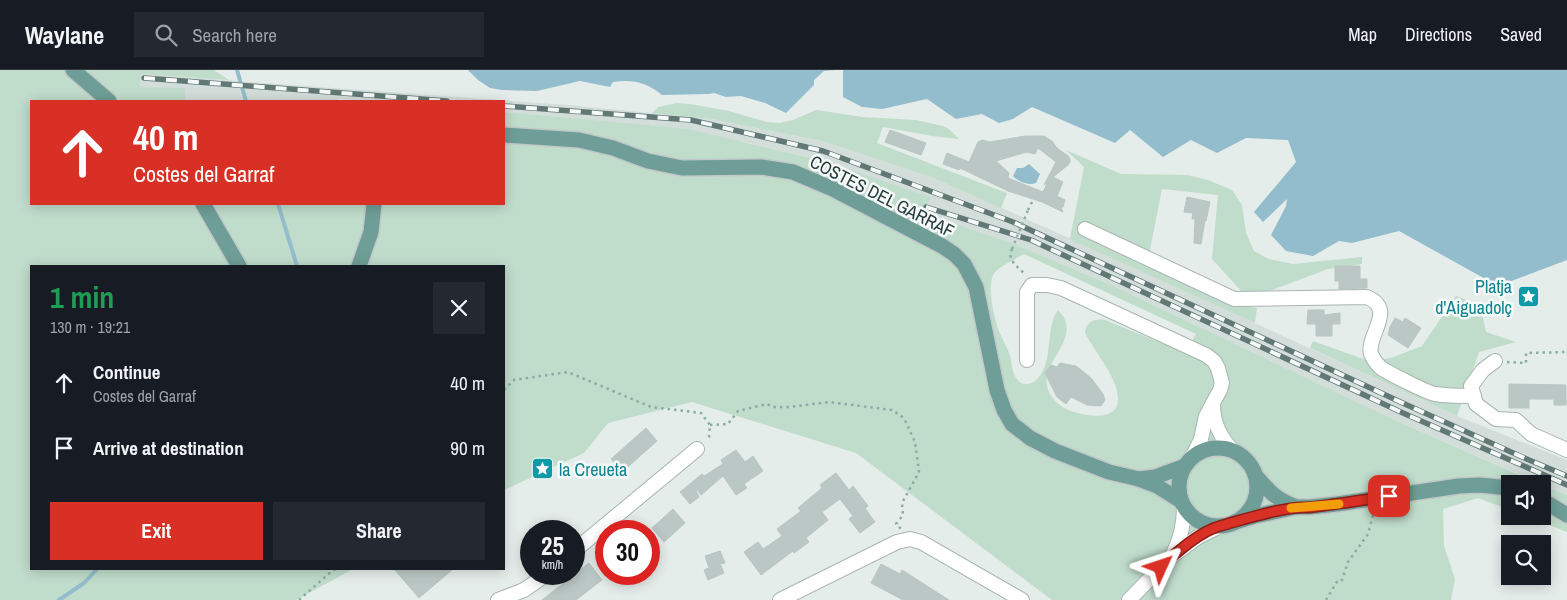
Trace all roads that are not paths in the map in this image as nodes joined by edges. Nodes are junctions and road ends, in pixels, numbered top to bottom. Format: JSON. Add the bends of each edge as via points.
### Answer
{"nodes":[{"id":1,"x":73,"y":70,"type":"edge"},
{"id":2,"x":108,"y":100,"type":"edge"},
{"id":3,"x":505,"y":135,"type":"edge"},
{"id":4,"x":204,"y":205,"type":"edge"},
{"id":5,"x":374,"y":205,"type":"edge"},
{"id":6,"x":1085,"y":229,"type":"dead end"},
{"id":7,"x":238,"y":265,"type":"edge"},
{"id":8,"x":359,"y":265,"type":"edge"},
{"id":9,"x":1027,"y":360,"type":"dead end"},
{"id":10,"x":1495,"y":361,"type":"road end"},
{"id":11,"x":1474,"y":396,"type":"junction"},
{"id":12,"x":1213,"y":404,"type":"junction"},
{"id":13,"x":696,"y":449,"type":"road end"},
{"id":14,"x":1567,"y":450,"type":"edge"},
{"id":15,"x":1233,"y":451,"type":"junction"},
{"id":16,"x":1189,"y":462,"type":"junction"},
{"id":17,"x":1255,"y":474,"type":"junction"},
{"id":18,"x":1139,"y":479,"type":"junction"},
{"id":19,"x":1501,"y":487,"type":"edge"},
{"id":20,"x":1183,"y":504,"type":"junction"},
{"id":21,"x":1551,"y":505,"type":"edge"},
{"id":22,"x":1296,"y":507,"type":"junction"},
{"id":23,"x":1567,"y":514,"type":"edge"},
{"id":24,"x":1235,"y":522,"type":"junction"},
{"id":25,"x":1220,"y":526,"type":"junction"},
{"id":26,"x":585,"y":542,"type":"edge"},
{"id":27,"x":1172,"y":556,"type":"junction"},
{"id":28,"x":532,"y":585,"type":"edge"},
{"id":29,"x":498,"y":600,"type":"edge"},
{"id":30,"x":780,"y":600,"type":"edge"},
{"id":31,"x":1022,"y":600,"type":"edge"},
{"id":32,"x":1129,"y":600,"type":"edge"}],
"edges":[{"from":1,"to":2,"type":"main road"},
{"from":3,"to":18,"type":"main road","name":"COSTES DEL GARRAF","via":[[579,140],[682,168],[761,167],[793,172],[942,246],[964,264],[976,287],[997,390],[1012,424],[1055,451],[1109,472]]},
{"from":4,"to":7,"type":"main road"},
{"from":5,"to":8,"type":"main road","via":[[371,232]]},
{"from":6,"to":11,"type":"street","via":[[1234,299],[1368,298],[1376,301],[1380,315],[1370,352],[1381,368],[1433,394]]},
{"from":9,"to":12,"type":"street","via":[[1027,292],[1032,285],[1061,288],[1214,361],[1221,376],[1220,390]]},
{"from":10,"to":11,"type":"street","via":[[1471,386]]},
{"from":11,"to":14,"type":"street","via":[[1476,404],[1496,419],[1516,420],[1531,434]]},
{"from":12,"to":15,"type":"street","via":[[1218,432]]},
{"from":12,"to":16,"type":"street"},
{"from":13,"to":26,"type":"street"},
{"from":15,"to":16,"type":"main road","via":[[1212,449],[1201,452]]},
{"from":15,"to":17,"type":"main road","via":[[1246,460]]},
{"from":16,"to":18,"type":"main road","name":"COSTES DEL GARRAF","via":[[1155,477]]},
{"from":16,"to":20,"type":"main road","via":[[1179,483]]},
{"from":17,"to":22,"type":"main road","via":[[1281,501]]},
{"from":17,"to":24,"type":"main road","via":[[1257,491],[1254,502]]},
{"from":18,"to":20,"type":"main road","name":"COSTES DEL GARRAF","via":[[1157,486]]},
{"from":19,"to":22,"type":"main road","via":[[1459,486]]},
{"from":20,"to":25,"type":"main road","via":[[1199,522]]},
{"from":20,"to":27,"type":"street","via":[[1184,526]]},
{"from":21,"to":23,"type":"main road"},
{"from":22,"to":24,"type":"main road"},
{"from":24,"to":25,"type":"main road"},
{"from":25,"to":27,"type":"street"},
{"from":27,"to":32,"type":"street"},
{"from":28,"to":29,"type":"street"},
{"from":30,"to":31,"type":"street","via":[[897,542],[910,539],[921,542]]}]}
